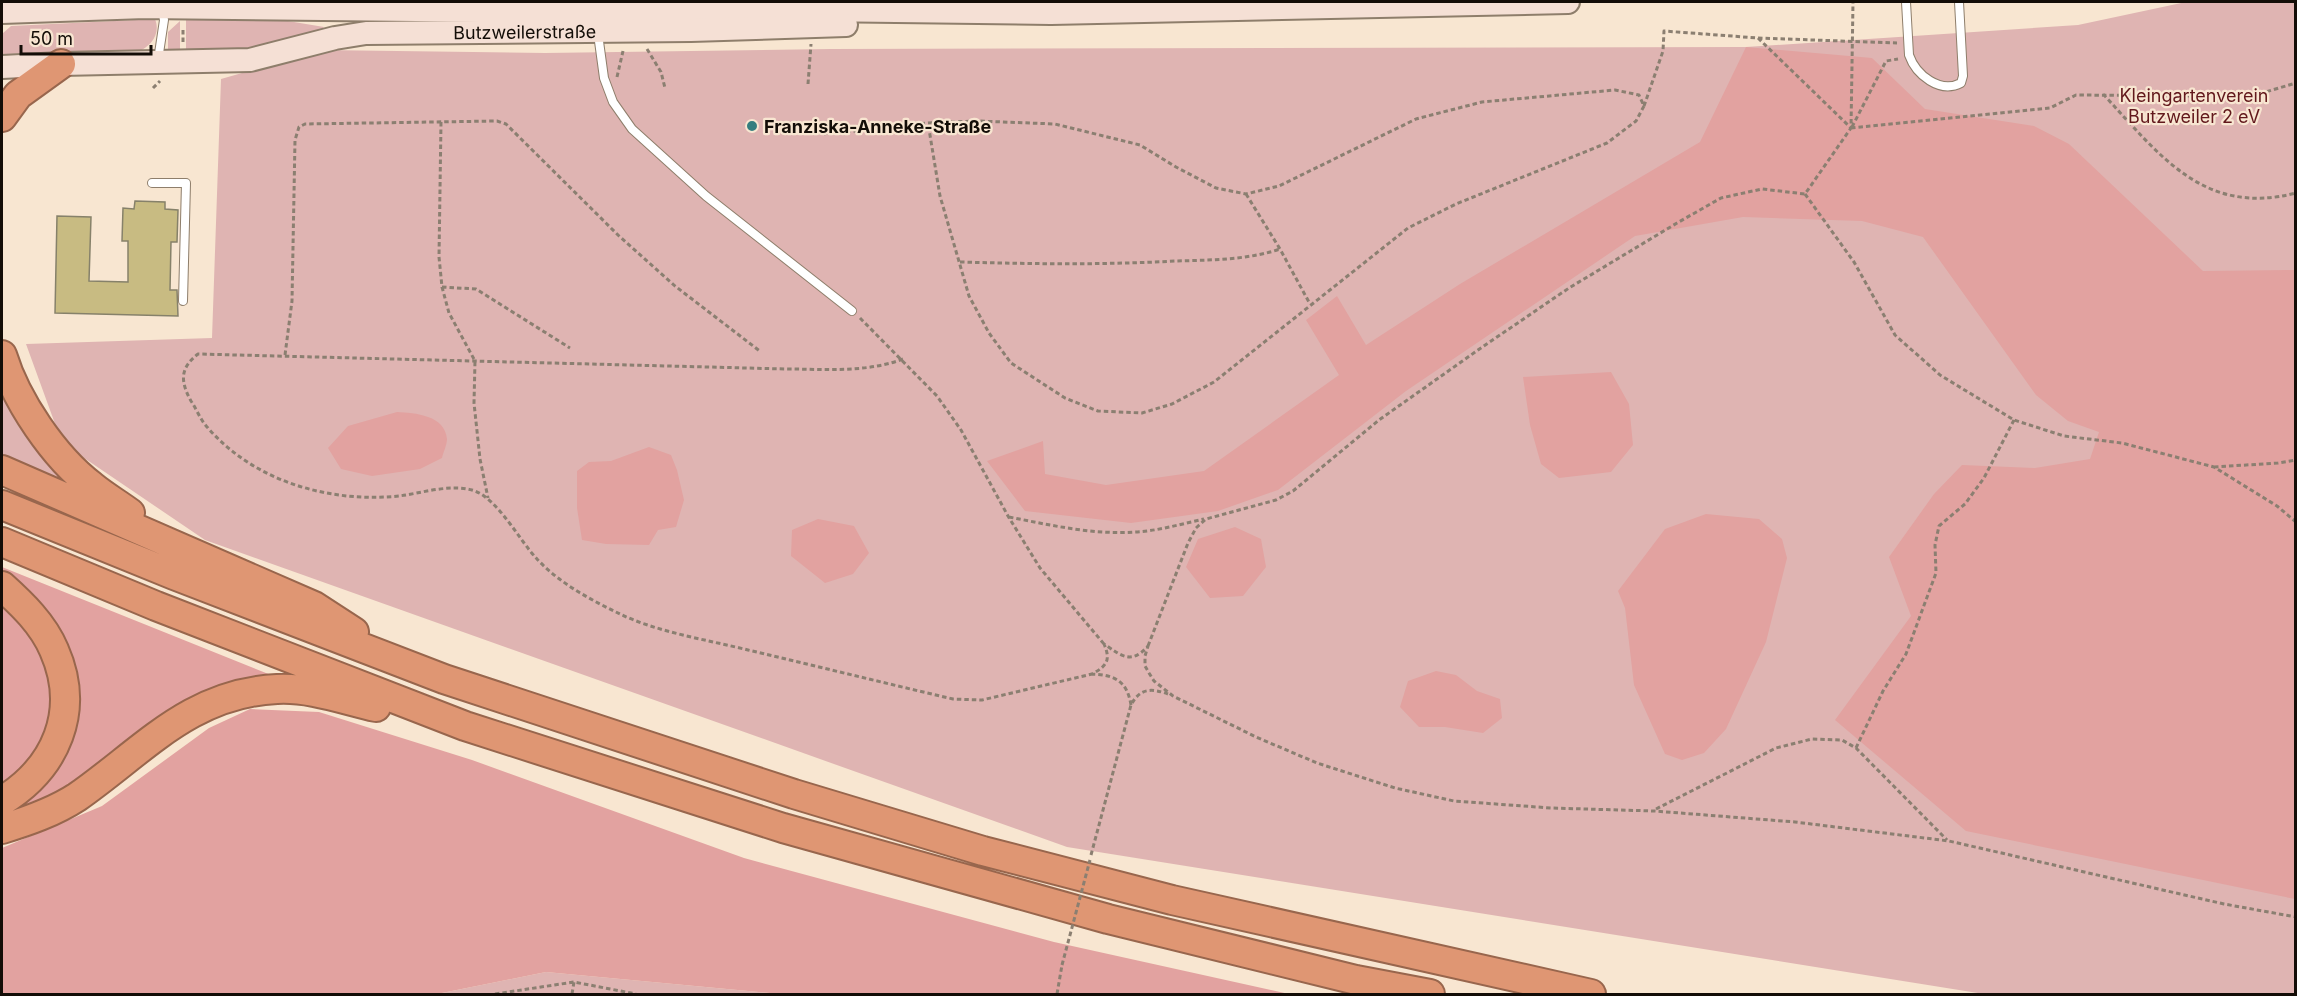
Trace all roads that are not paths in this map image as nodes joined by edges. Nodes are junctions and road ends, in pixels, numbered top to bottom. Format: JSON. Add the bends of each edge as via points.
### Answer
{"nodes":[{"id":1,"x":1568,"y":2,"type":"edge"},
{"id":2,"x":1906,"y":2,"type":"edge"},
{"id":3,"x":1959,"y":2,"type":"edge"},
{"id":4,"x":1422,"y":3,"type":"edge"},
{"id":5,"x":162,"y":8,"type":"junction"},
{"id":6,"x":2,"y":12,"type":"edge"},
{"id":7,"x":1051,"y":13,"type":"junction"},
{"id":8,"x":597,"y":20,"type":"junction"},
{"id":9,"x":158,"y":62,"type":"junction"},
{"id":10,"x":61,"y":64,"type":"junction"},
{"id":11,"x":2,"y":67,"type":"edge"},
{"id":12,"x":2,"y":117,"type":"edge"},
{"id":13,"x":152,"y":183,"type":"dead end"},
{"id":14,"x":183,"y":301,"type":"dead end"},
{"id":15,"x":852,"y":311,"type":"road end"},
{"id":16,"x":2,"y":355,"type":"edge"},
{"id":17,"x":2,"y":470,"type":"edge"},
{"id":18,"x":2,"y":504,"type":"edge"},
{"id":19,"x":2,"y":542,"type":"edge"},
{"id":20,"x":186,"y":551,"type":"junction"},
{"id":21,"x":2,"y":586,"type":"edge"},
{"id":22,"x":381,"y":655,"type":"junction"},
{"id":23,"x":465,"y":726,"type":"junction"},
{"id":24,"x":2,"y":801,"type":"edge"},
{"id":25,"x":2,"y":829,"type":"edge"},
{"id":26,"x":1430,"y":994,"type":"edge"},
{"id":27,"x":1591,"y":994,"type":"edge"}],
"edges":[{"from":1,"to":4,"type":"main road","name":"Butzweilerstraße"},
{"from":2,"to":3,"type":"lane","via":[[1909,57],[1932,82],[1953,87],[1963,76]]},
{"from":4,"to":7,"type":"main road","name":"Butzweilerstraße"},
{"from":5,"to":6,"type":"main road","name":"Butzweilerstraße"},
{"from":5,"to":8,"type":"main road","name":"Butzweilerstraße"},
{"from":5,"to":9,"type":"lane"},
{"from":7,"to":8,"type":"main road","name":"Butzweilerstraße"},
{"from":7,"to":8,"type":"main road","name":"Butzweilerstraße","via":[[942,22],[813,26]]},
{"from":8,"to":9,"type":"main road","name":"Butzweilerstraße","via":[[366,33],[249,60]]},
{"from":8,"to":15,"type":"lane","via":[[604,78],[613,102],[632,129],[706,196]]},
{"from":9,"to":10,"type":"main road","name":"Butzweilerstraße"},
{"from":10,"to":11,"type":"main road","name":"Butzweilerstraße"},
{"from":10,"to":12,"type":"highway","via":[[23,90]]},
{"from":13,"to":14,"type":"lane","via":[[186,183]]},
{"from":16,"to":20,"type":"highway","via":[[22,402],[66,461],[91,486]]},
{"from":17,"to":20,"type":"highway"},
{"from":18,"to":22,"type":"highway"},
{"from":19,"to":23,"type":"highway"},
{"from":20,"to":22,"type":"highway","via":[[314,606],[349,627]]},
{"from":21,"to":24,"type":"highway","via":[[38,623],[54,649],[62,670],[65,697],[62,727],[49,757],[29,781]]},
{"from":22,"to":27,"type":"highway","via":[[615,736],[983,851],[1172,900]]},
{"from":23,"to":25,"type":"highway","via":[[311,692],[280,688],[245,692],[209,704],[166,728],[58,808]]},
{"from":23,"to":26,"type":"highway","via":[[783,828],[973,883],[1356,980]]}]}
